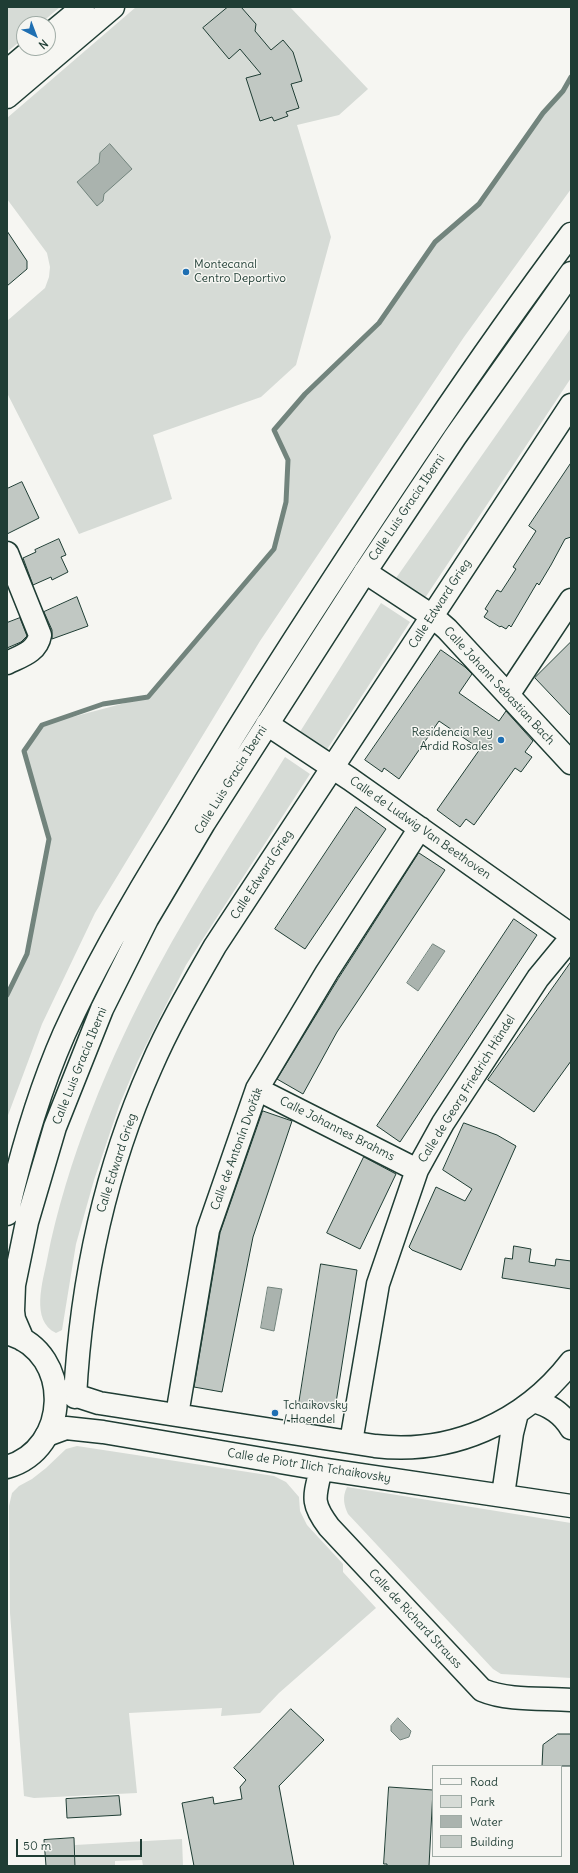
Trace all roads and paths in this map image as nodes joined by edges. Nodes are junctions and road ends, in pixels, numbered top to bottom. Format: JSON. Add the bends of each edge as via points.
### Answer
{"nodes":[{"id":1,"x":83,"y":7,"type":"edge"},
{"id":2,"x":113,"y":7,"type":"edge"},
{"id":3,"x":56,"y":29,"type":"edge"},
{"id":4,"x":25,"y":56,"type":"edge"},
{"id":5,"x":7,"y":71,"type":"edge"},
{"id":6,"x":7,"y":97,"type":"edge"},
{"id":7,"x":571,"y":234,"type":"edge"},
{"id":8,"x":571,"y":273,"type":"edge"},
{"id":9,"x":571,"y":405,"type":"edge"},
{"id":10,"x":7,"y":554,"type":"edge"},
{"id":11,"x":365,"y":572,"type":"junction"},
{"id":12,"x":571,"y":600,"type":"edge"},
{"id":13,"x":432,"y":616,"type":"junction"},
{"id":14,"x":7,"y":663,"type":"edge"},
{"id":15,"x":508,"y":695,"type":"junction"},
{"id":16,"x":267,"y":724,"type":"junction"},
{"id":17,"x":571,"y":763,"type":"edge"},
{"id":18,"x":333,"y":768,"type":"junction"},
{"id":19,"x":420,"y":828,"type":"junction"},
{"id":20,"x":571,"y":936,"type":"edge"},
{"id":21,"x":257,"y":1089,"type":"junction"},
{"id":22,"x":417,"y":1170,"type":"junction"},
{"id":23,"x":7,"y":1214,"type":"edge"},
{"id":24,"x":15,"y":1337,"type":"edge"},
{"id":25,"x":571,"y":1362,"type":"edge"},
{"id":26,"x":56,"y":1388,"type":"junction"},
{"id":27,"x":76,"y":1396,"type":"junction"},
{"id":28,"x":525,"y":1407,"type":"junction"},
{"id":29,"x":177,"y":1415,"type":"junction"},
{"id":30,"x":571,"y":1428,"type":"edge"},
{"id":31,"x":47,"y":1435,"type":"junction"},
{"id":32,"x":351,"y":1442,"type":"junction"},
{"id":33,"x":7,"y":1466,"type":"edge"},
{"id":34,"x":321,"y":1469,"type":"junction"},
{"id":35,"x":503,"y":1495,"type":"junction"},
{"id":36,"x":569,"y":1501,"type":"edge"},
{"id":37,"x":571,"y":1700,"type":"edge"}],
"edges":[{"from":1,"to":3,"type":"street"},
{"from":2,"to":6,"type":"street"},
{"from":4,"to":5,"type":"street"},
{"from":7,"to":23,"type":"street","name":"Calle Luis Gracia Iberni","via":[[499,333],[330,584],[150,872],[95,971],[64,1036],[37,1105]]},
{"from":8,"to":11,"type":"street","name":"Calle Luis Gracia Iberni","via":[[459,430]]},
{"from":9,"to":13,"type":"street","name":"Calle Edward Grieg"},
{"from":10,"to":14,"type":"street","via":[[40,635],[39,641],[31,651]]},
{"from":11,"to":13,"type":"street","name":"Calle Johann Sebastian Bach"},
{"from":11,"to":16,"type":"street","name":"Calle Luis Gracia Iberni"},
{"from":12,"to":15,"type":"street"},
{"from":13,"to":15,"type":"street","name":"Calle Johann Sebastian Bach"},
{"from":13,"to":18,"type":"street","name":"Calle Edward Grieg"},
{"from":15,"to":17,"type":"street","name":"Calle Johann Sebastian Bach"},
{"from":16,"to":18,"type":"street","name":"Calle de Ludwig Van Beethoven"},
{"from":16,"to":24,"type":"street","name":"Calle Luis Gracia Iberni","via":[[146,920],[102,1009],[55,1127],[27,1222],[14,1285]]},
{"from":18,"to":19,"type":"street","name":"Calle de Ludwig Van Beethoven"},
{"from":18,"to":27,"type":"street","name":"Calle Edward Grieg","via":[[215,946],[179,1008],[150,1068],[120,1148],[98,1223],[86,1289]]},
{"from":19,"to":20,"type":"street","name":"Calle de Ludwig Van Beethoven"},
{"from":19,"to":21,"type":"street","name":"Calle de Antonín Dvořák","via":[[327,972]]},
{"from":20,"to":22,"type":"street","name":"Calle de Georg Friedrich Händel","via":[[538,978],[444,1123]]},
{"from":21,"to":22,"type":"street","name":"Calle Johannes Brahms"},
{"from":21,"to":29,"type":"street","name":"Calle de Antonín Dvořák","via":[[208,1230]]},
{"from":22,"to":32,"type":"street","name":"Calle de Georg Friedrich Händel","via":[[378,1284]]},
{"from":24,"to":26,"type":"street","via":[[33,1347],[48,1366]]},
{"from":25,"to":28,"type":"street"},
{"from":26,"to":27,"type":"street"},
{"from":26,"to":31,"type":"street","via":[[56,1412]]},
{"from":27,"to":29,"type":"street","via":[[99,1403]]},
{"from":28,"to":30,"type":"street","via":[[553,1408]]},
{"from":28,"to":32,"type":"street","via":[[490,1429],[445,1443],[404,1448]]},
{"from":28,"to":35,"type":"street","via":[[512,1433]]},
{"from":29,"to":32,"type":"street"},
{"from":31,"to":33,"type":"street","via":[[32,1453]]},
{"from":31,"to":34,"type":"street","name":"Calle de Piotr Ilich Tchaikovsky","via":[[66,1428],[80,1428]]},
{"from":34,"to":35,"type":"street","name":"Calle de Piotr Ilich Tchaikovsky"},
{"from":34,"to":37,"type":"street","name":"Calle de Richard Strauss","via":[[315,1496],[316,1506],[321,1515],[482,1690],[503,1696]]},
{"from":35,"to":36,"type":"street","name":"Calle de Piotr Ilich Tchaikovsky"}]}
